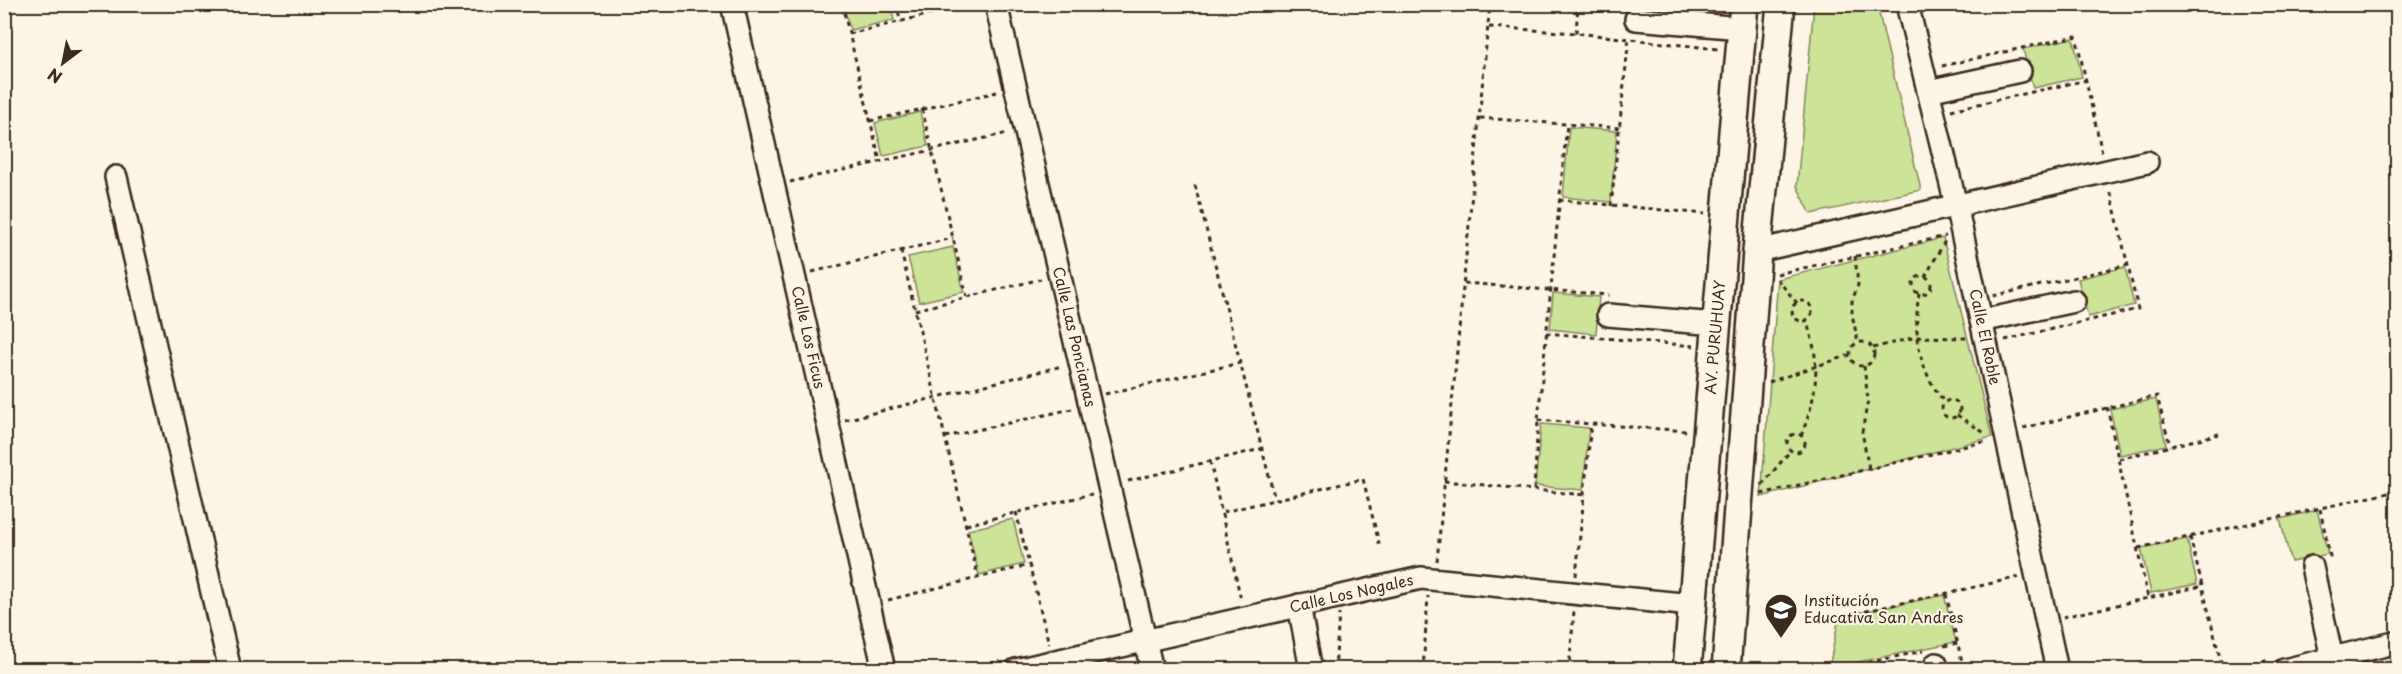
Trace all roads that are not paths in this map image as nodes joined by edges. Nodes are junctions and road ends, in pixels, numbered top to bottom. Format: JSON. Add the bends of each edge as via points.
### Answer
{"nodes":[{"id":1,"x":732,"y":4,"type":"edge"},
{"id":2,"x":996,"y":4,"type":"edge"},
{"id":3,"x":1781,"y":4,"type":"edge"},
{"id":4,"x":1907,"y":4,"type":"edge"},
{"id":5,"x":1743,"y":16,"type":"edge"},
{"id":6,"x":1633,"y":23,"type":"road end"},
{"id":7,"x":2020,"y":71,"type":"dead end"},
{"id":8,"x":1928,"y":91,"type":"junction"},
{"id":9,"x":2147,"y":162,"type":"dead end"},
{"id":10,"x":116,"y":177,"type":"dead end"},
{"id":11,"x":1956,"y":205,"type":"junction"},
{"id":12,"x":1757,"y":251,"type":"junction"},
{"id":13,"x":2074,"y":301,"type":"dead end"},
{"id":14,"x":1611,"y":305,"type":"road end"},
{"id":15,"x":1716,"y":324,"type":"junction"},
{"id":16,"x":1980,"y":334,"type":"junction"},
{"id":17,"x":2312,"y":567,"type":"dead end"},
{"id":18,"x":1299,"y":605,"type":"junction"},
{"id":19,"x":1692,"y":605,"type":"junction"},
{"id":20,"x":1145,"y":638,"type":"junction"},
{"id":21,"x":2397,"y":642,"type":"edge"},
{"id":22,"x":2332,"y":658,"type":"junction"},
{"id":23,"x":230,"y":669,"type":"edge"},
{"id":24,"x":884,"y":669,"type":"edge"},
{"id":25,"x":1016,"y":669,"type":"edge"},
{"id":26,"x":1152,"y":669,"type":"edge"},
{"id":27,"x":1311,"y":669,"type":"edge"},
{"id":28,"x":1687,"y":669,"type":"edge"},
{"id":29,"x":1726,"y":669,"type":"edge"},
{"id":30,"x":2057,"y":669,"type":"edge"},
{"id":31,"x":2284,"y":669,"type":"edge"}],
"edges":[{"from":1,"to":24,"type":"street","name":"Calle Los Ficus"},
{"from":2,"to":20,"type":"street","name":"Calle Las Poncianas"},
{"from":3,"to":12,"type":"main road"},
{"from":4,"to":8,"type":"street","name":"Calle El Roble"},
{"from":5,"to":6,"type":"street"},
{"from":5,"to":15,"type":"main road","name":"AV. PURUHUAY"},
{"from":7,"to":8,"type":"street"},
{"from":8,"to":11,"type":"street","name":"Calle El Roble"},
{"from":9,"to":11,"type":"street"},
{"from":10,"to":23,"type":"street"},
{"from":11,"to":12,"type":"street"},
{"from":11,"to":16,"type":"street","name":"Calle El Roble"},
{"from":12,"to":29,"type":"main road"},
{"from":13,"to":16,"type":"street"},
{"from":14,"to":15,"type":"street"},
{"from":15,"to":19,"type":"main road","name":"AV. PURUHUAY"},
{"from":16,"to":30,"type":"street","name":"Calle El Roble"},
{"from":17,"to":22,"type":"street"},
{"from":18,"to":19,"type":"street","name":"Calle Los Nogales","via":[[1421,578],[1432,586]]},
{"from":18,"to":20,"type":"street","name":"Calle Los Nogales"},
{"from":18,"to":27,"type":"street"},
{"from":19,"to":28,"type":"main road","name":"AV. PURUHUAY"},
{"from":20,"to":25,"type":"street","name":"Calle Los Nogales"},
{"from":20,"to":26,"type":"street","name":"Calle Las Poncianas"},
{"from":21,"to":22,"type":"street"},
{"from":22,"to":31,"type":"street"}]}
